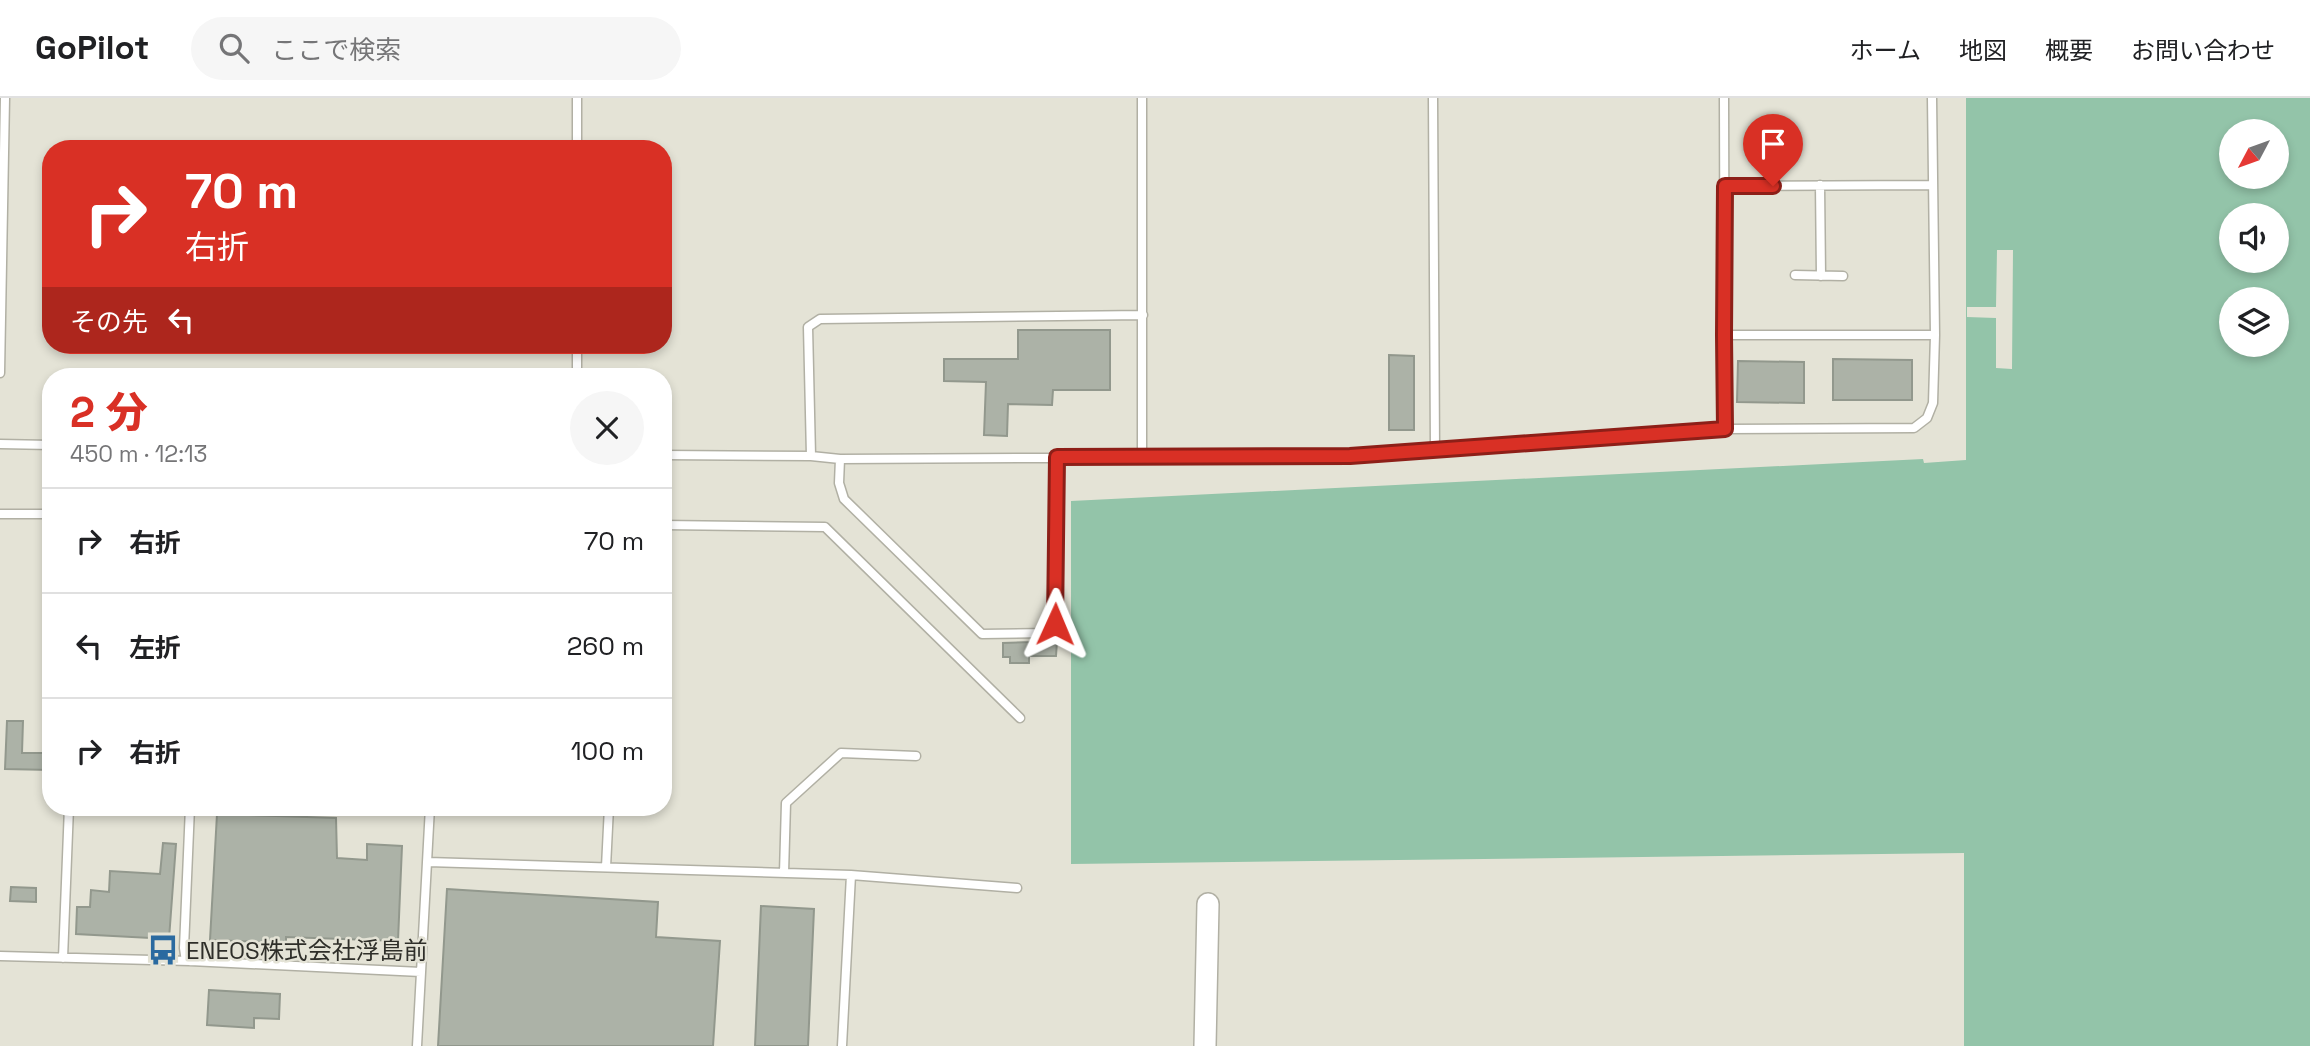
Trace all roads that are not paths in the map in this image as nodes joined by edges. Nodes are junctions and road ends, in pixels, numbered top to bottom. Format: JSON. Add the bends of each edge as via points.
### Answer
{"nodes":[{"id":1,"x":5,"y":98,"type":"edge"},
{"id":2,"x":577,"y":98,"type":"edge"},
{"id":3,"x":1142,"y":98,"type":"edge"},
{"id":4,"x":1433,"y":98,"type":"edge"},
{"id":5,"x":1724,"y":98,"type":"edge"},
{"id":6,"x":1932,"y":98,"type":"edge"},
{"id":7,"x":577,"y":140,"type":"edge"},
{"id":8,"x":1820,"y":185,"type":"junction"},
{"id":9,"x":1932,"y":185,"type":"junction"},
{"id":10,"x":1725,"y":186,"type":"junction"},
{"id":11,"x":1795,"y":275,"type":"dead end"},
{"id":12,"x":1821,"y":276,"type":"junction"},
{"id":13,"x":1843,"y":276,"type":"dead end"},
{"id":14,"x":1143,"y":315,"type":"junction"},
{"id":15,"x":1724,"y":335,"type":"junction"},
{"id":16,"x":1935,"y":335,"type":"junction"},
{"id":17,"x":0,"y":373,"type":"edge"},
{"id":18,"x":1725,"y":429,"type":"junction"},
{"id":19,"x":0,"y":444,"type":"edge"},
{"id":20,"x":42,"y":445,"type":"edge"},
{"id":21,"x":1435,"y":451,"type":"junction"},
{"id":22,"x":672,"y":455,"type":"edge"},
{"id":23,"x":811,"y":456,"type":"junction"},
{"id":24,"x":1142,"y":456,"type":"junction"},
{"id":25,"x":1057,"y":457,"type":"junction"},
{"id":26,"x":840,"y":459,"type":"junction"},
{"id":27,"x":0,"y":513,"type":"edge"},
{"id":28,"x":42,"y":514,"type":"edge"},
{"id":29,"x":672,"y":525,"type":"edge"},
{"id":30,"x":1020,"y":718,"type":"dead end"},
{"id":31,"x":916,"y":756,"type":"dead end"},
{"id":32,"x":69,"y":816,"type":"edge"},
{"id":33,"x":190,"y":816,"type":"edge"},
{"id":34,"x":430,"y":816,"type":"edge"},
{"id":35,"x":609,"y":816,"type":"edge"},
{"id":36,"x":428,"y":862,"type":"junction"},
{"id":37,"x":606,"y":867,"type":"junction"},
{"id":38,"x":784,"y":873,"type":"junction"},
{"id":39,"x":851,"y":875,"type":"junction"},
{"id":40,"x":1017,"y":888,"type":"dead end"},
{"id":41,"x":1208,"y":904,"type":"dead end"},
{"id":42,"x":0,"y":956,"type":"edge"},
{"id":43,"x":63,"y":958,"type":"junction"},
{"id":44,"x":190,"y":961,"type":"junction"},
{"id":45,"x":421,"y":972,"type":"junction"},
{"id":46,"x":417,"y":1046,"type":"edge"},
{"id":47,"x":842,"y":1046,"type":"edge"},
{"id":48,"x":1205,"y":1046,"type":"edge"}],
"edges":[{"from":1,"to":17,"type":"lane"},
{"from":2,"to":7,"type":"lane"},
{"from":3,"to":14,"type":"lane"},
{"from":4,"to":21,"type":"lane"},
{"from":5,"to":10,"type":"lane"},
{"from":6,"to":9,"type":"lane"},
{"from":8,"to":9,"type":"lane"},
{"from":8,"to":10,"type":"lane"},
{"from":8,"to":12,"type":"lane"},
{"from":9,"to":16,"type":"lane"},
{"from":10,"to":15,"type":"lane"},
{"from":11,"to":12,"type":"lane"},
{"from":12,"to":13,"type":"lane"},
{"from":14,"to":23,"type":"lane","via":[[820,319],[808,327]]},
{"from":14,"to":24,"type":"lane"},
{"from":15,"to":16,"type":"lane"},
{"from":15,"to":18,"type":"lane"},
{"from":16,"to":18,"type":"lane","via":[[1933,403],[1927,418],[1914,428]]},
{"from":18,"to":21,"type":"lane"},
{"from":19,"to":20,"type":"lane"},
{"from":21,"to":24,"type":"lane","via":[[1304,457]]},
{"from":22,"to":23,"type":"lane"},
{"from":23,"to":26,"type":"lane"},
{"from":24,"to":25,"type":"lane"},
{"from":25,"to":26,"type":"lane"},
{"from":25,"to":26,"type":"lane","via":[[1055,624],[1049,634],[982,634],[844,499]]},
{"from":27,"to":28,"type":"lane"},
{"from":29,"to":30,"type":"lane","via":[[825,527]]},
{"from":31,"to":38,"type":"lane","via":[[841,753],[786,803]]},
{"from":32,"to":43,"type":"lane"},
{"from":33,"to":44,"type":"lane","via":[[184,948]]},
{"from":34,"to":36,"type":"lane"},
{"from":35,"to":37,"type":"lane"},
{"from":36,"to":37,"type":"lane"},
{"from":36,"to":45,"type":"lane"},
{"from":37,"to":38,"type":"lane"},
{"from":38,"to":39,"type":"lane"},
{"from":39,"to":40,"type":"lane"},
{"from":39,"to":47,"type":"lane"},
{"from":41,"to":48,"type":"street"},
{"from":42,"to":43,"type":"lane"},
{"from":43,"to":44,"type":"lane"},
{"from":44,"to":45,"type":"lane"},
{"from":45,"to":46,"type":"lane"}]}
